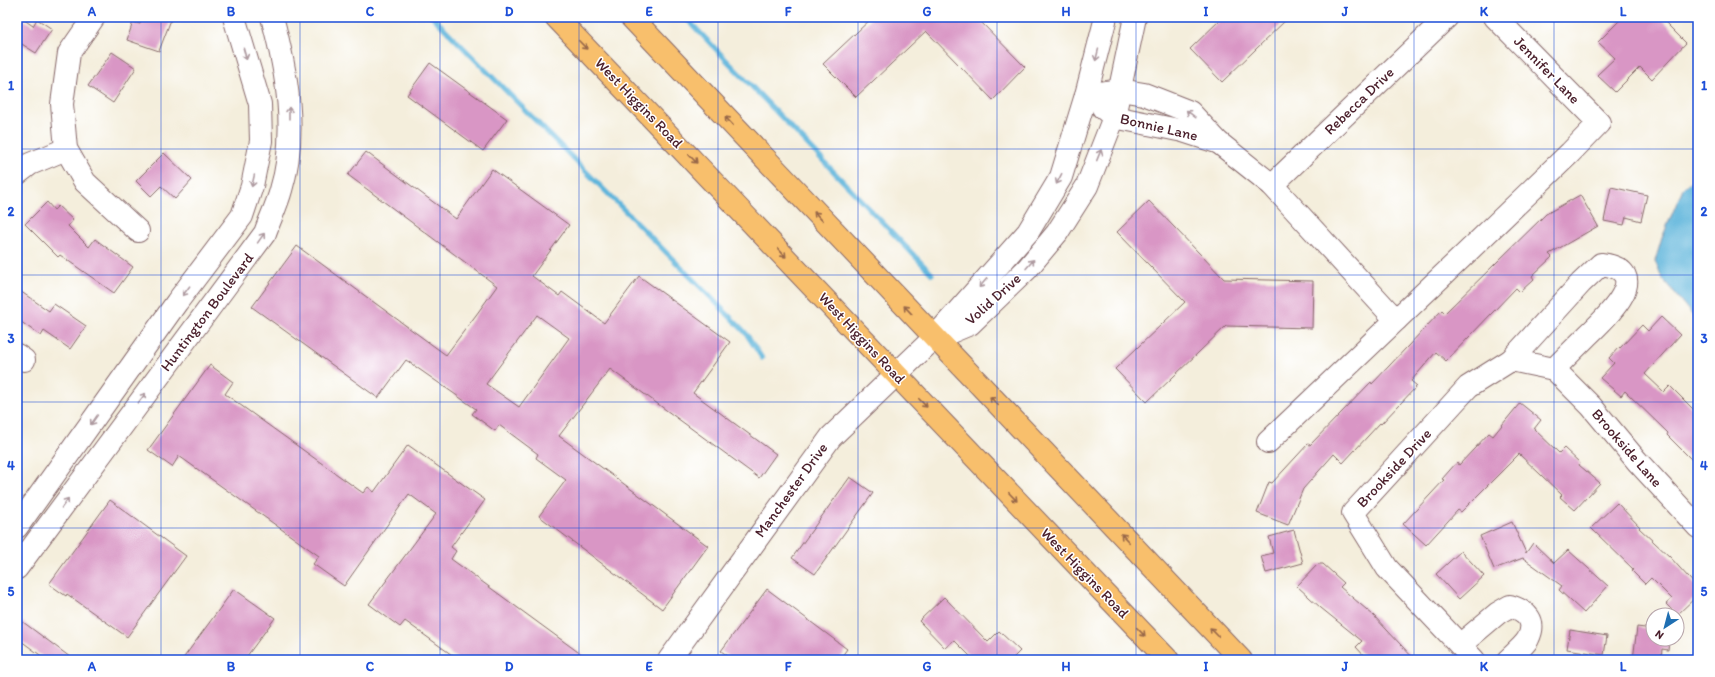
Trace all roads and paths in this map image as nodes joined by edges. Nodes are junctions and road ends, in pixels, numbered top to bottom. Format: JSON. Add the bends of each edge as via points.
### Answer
{"nodes":[{"id":1,"x":94,"y":17,"type":"edge"},
{"id":2,"x":234,"y":17,"type":"edge"},
{"id":3,"x":272,"y":17,"type":"edge"},
{"id":4,"x":556,"y":17,"type":"edge"},
{"id":5,"x":631,"y":17,"type":"edge"},
{"id":6,"x":1106,"y":17,"type":"edge"},
{"id":7,"x":1135,"y":17,"type":"edge"},
{"id":8,"x":1446,"y":17,"type":"edge"},
{"id":9,"x":1495,"y":17,"type":"edge"},
{"id":10,"x":1120,"y":90,"type":"junction"},
{"id":11,"x":1086,"y":95,"type":"junction"},
{"id":12,"x":1114,"y":117,"type":"junction"},
{"id":13,"x":1218,"y":142,"type":"junction"},
{"id":14,"x":66,"y":149,"type":"junction"},
{"id":15,"x":17,"y":174,"type":"edge"},
{"id":16,"x":1272,"y":185,"type":"junction"},
{"id":17,"x":138,"y":231,"type":"dead end"},
{"id":18,"x":1396,"y":320,"type":"junction"},
{"id":19,"x":934,"y":338,"type":"junction"},
{"id":20,"x":1511,"y":360,"type":"junction"},
{"id":21,"x":1554,"y":369,"type":"junction"},
{"id":22,"x":896,"y":375,"type":"junction"},
{"id":23,"x":1268,"y":442,"type":"dead end"},
{"id":24,"x":21,"y":513,"type":"edge"},
{"id":25,"x":49,"y":525,"type":"junction"},
{"id":26,"x":1698,"y":527,"type":"edge"},
{"id":27,"x":17,"y":568,"type":"edge"},
{"id":28,"x":1467,"y":653,"type":"edge"},
{"id":29,"x":669,"y":660,"type":"edge"},
{"id":30,"x":1168,"y":660,"type":"edge"},
{"id":31,"x":1241,"y":660,"type":"edge"},
{"id":32,"x":1508,"y":660,"type":"edge"}],
"edges":[{"from":1,"to":14,"type":"street","via":[[69,53],[62,104]]},
{"from":2,"to":24,"type":"street","name":"Huntington Boulevard","one_way":true,"via":[[260,104],[261,141],[252,186],[242,216]]},
{"from":25,"to":3,"type":"street","name":"Huntington Boulevard","one_way":true,"via":[[265,234],[281,190],[288,154],[289,101],[281,50]]},
{"from":4,"to":22,"type":"main road","name":"West Higgins Road","one_way":true},
{"from":19,"to":5,"type":"main road","one_way":true},
{"from":6,"to":11,"type":"street","name":"Volid Drive","one_way":true},
{"from":7,"to":10,"type":"street","name":"Volid Drive"},
{"from":8,"to":16,"type":"street","name":"Rebecca Drive"},
{"from":9,"to":18,"type":"street","name":"Jennifer Lane","via":[[1599,123],[1570,154]]},
{"from":10,"to":11,"type":"street","name":"Bonnie Lane"},
{"from":10,"to":12,"type":"street","name":"Volid Drive"},
{"from":13,"to":10,"type":"street","name":"Bonnie Lane","one_way":true,"via":[[1190,112],[1144,94]]},
{"from":11,"to":12,"type":"street","name":"Bonnie Lane"},
{"from":11,"to":19,"type":"street","name":"Volid Drive","one_way":true,"via":[[1061,177],[1028,232]]},
{"from":12,"to":13,"type":"street","name":"Bonnie Lane","via":[[1183,131]]},
{"from":19,"to":12,"type":"street","name":"Volid Drive","one_way":true,"via":[[970,324],[1027,269],[1057,233],[1087,186]]},
{"from":13,"to":16,"type":"street","name":"Bonnie Lane"},
{"from":14,"to":15,"type":"street","via":[[30,164]]},
{"from":14,"to":17,"type":"street","via":[[85,182]]},
{"from":16,"to":18,"type":"street","name":"Bonnie Lane"},
{"from":18,"to":23,"type":"street"},
{"from":19,"to":22,"type":"street","name":"Manchester Drive"},
{"from":31,"to":19,"type":"main road","one_way":true},
{"from":20,"to":21,"type":"street"},
{"from":20,"to":21,"type":"street","via":[[1601,264],[1613,266],[1624,275],[1627,284],[1622,297],[1611,313]]},
{"from":20,"to":28,"type":"street","name":"Brookside Drive","via":[[1468,387],[1353,513],[1386,568]]},
{"from":21,"to":26,"type":"street","name":"Brookside Lane","via":[[1591,406]]},
{"from":22,"to":29,"type":"street","name":"Manchester Drive","via":[[831,437]]},
{"from":22,"to":30,"type":"main road","name":"West Higgins Road","one_way":true},
{"from":24,"to":25,"type":"street"},
{"from":25,"to":27,"type":"street","name":"Huntington Boulevard"},
{"from":28,"to":32,"type":"street","via":[[1498,613],[1510,606],[1522,609],[1529,618],[1532,628],[1527,640]]}]}
